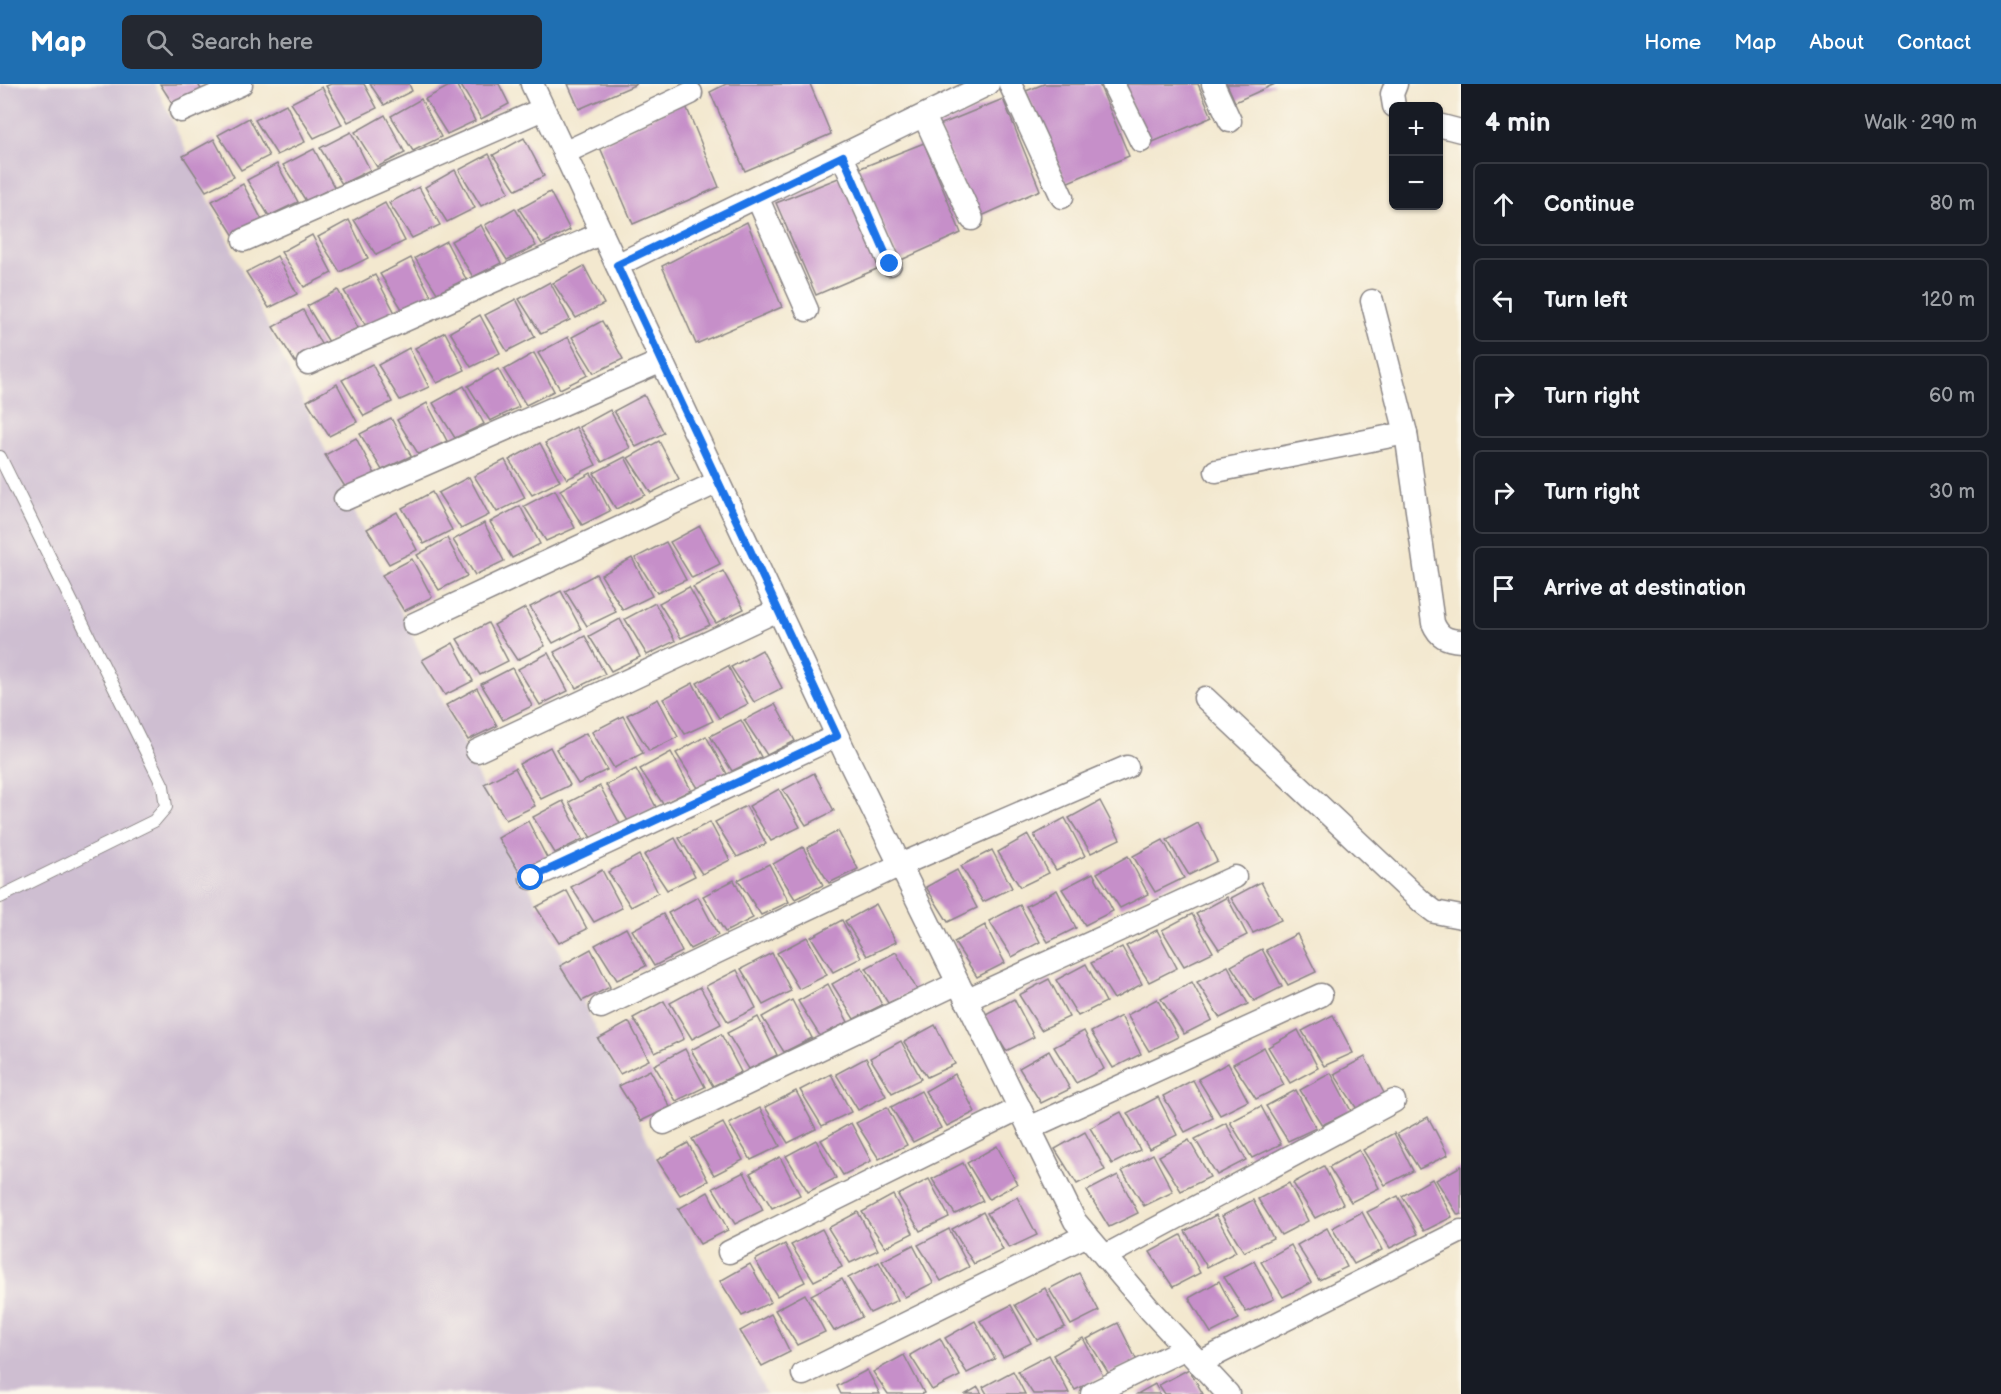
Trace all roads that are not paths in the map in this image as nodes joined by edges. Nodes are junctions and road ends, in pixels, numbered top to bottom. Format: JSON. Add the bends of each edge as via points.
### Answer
{"nodes":[{"id":1,"x":241,"y":84,"type":"edge"},
{"id":2,"x":532,"y":84,"type":"edge"},
{"id":3,"x":988,"y":84,"type":"edge"},
{"id":4,"x":1010,"y":84,"type":"edge"},
{"id":5,"x":1113,"y":84,"type":"edge"},
{"id":6,"x":1213,"y":84,"type":"edge"},
{"id":7,"x":1396,"y":84,"type":"edge"},
{"id":8,"x":690,"y":93,"type":"dead end"},
{"id":9,"x":1393,"y":102,"type":"edge"},
{"id":10,"x":543,"y":109,"type":"junction"},
{"id":11,"x":181,"y":111,"type":"dead end"},
{"id":12,"x":924,"y":116,"type":"junction"},
{"id":13,"x":1230,"y":121,"type":"dead end"},
{"id":14,"x":1443,"y":126,"type":"edge"},
{"id":15,"x":1461,"y":131,"type":"edge"},
{"id":16,"x":1141,"y":141,"type":"dead end"},
{"id":17,"x":564,"y":153,"type":"junction"},
{"id":18,"x":843,"y":156,"type":"junction"},
{"id":19,"x":757,"y":197,"type":"junction"},
{"id":20,"x":1062,"y":197,"type":"dead end"},
{"id":21,"x":972,"y":219,"type":"dead end"},
{"id":22,"x":602,"y":233,"type":"junction"},
{"id":23,"x":244,"y":240,"type":"dead end"},
{"id":24,"x":890,"y":264,"type":"dead end"},
{"id":25,"x":617,"y":265,"type":"junction"},
{"id":26,"x":1372,"y":301,"type":"dead end"},
{"id":27,"x":807,"y":310,"type":"dead end"},
{"id":28,"x":662,"y":362,"type":"junction"},
{"id":29,"x":308,"y":363,"type":"dead end"},
{"id":30,"x":1406,"y":433,"type":"junction"},
{"id":31,"x":0,"y":457,"type":"edge"},
{"id":32,"x":1216,"y":471,"type":"dead end"},
{"id":33,"x":718,"y":482,"type":"junction"},
{"id":34,"x":345,"y":499,"type":"dead end"},
{"id":35,"x":778,"y":610,"type":"junction"},
{"id":36,"x":414,"y":624,"type":"dead end"},
{"id":37,"x":1461,"y":641,"type":"edge"},
{"id":38,"x":1205,"y":698,"type":"dead end"},
{"id":39,"x":837,"y":736,"type":"junction"},
{"id":40,"x":477,"y":751,"type":"dead end"},
{"id":41,"x":1126,"y":767,"type":"dead end"},
{"id":42,"x":900,"y":865,"type":"junction"},
{"id":43,"x":1235,"y":877,"type":"dead end"},
{"id":44,"x":531,"y":878,"type":"dead end"},
{"id":45,"x":0,"y":897,"type":"edge"},
{"id":46,"x":1461,"y":917,"type":"edge"},
{"id":47,"x":962,"y":992,"type":"junction"},
{"id":48,"x":1321,"y":994,"type":"dead end"},
{"id":49,"x":601,"y":1007,"type":"dead end"},
{"id":50,"x":1394,"y":1101,"type":"dead end"},
{"id":51,"x":1024,"y":1118,"type":"junction"},
{"id":52,"x":664,"y":1124,"type":"dead end"},
{"id":53,"x":1461,"y":1232,"type":"edge"},
{"id":54,"x":1087,"y":1235,"type":"junction"},
{"id":55,"x":729,"y":1252,"type":"dead end"},
{"id":56,"x":1105,"y":1256,"type":"junction"},
{"id":57,"x":1192,"y":1356,"type":"junction"},
{"id":58,"x":803,"y":1374,"type":"dead end"},
{"id":59,"x":1092,"y":1394,"type":"edge"},
{"id":60,"x":1228,"y":1394,"type":"edge"}],
"edges":[{"from":1,"to":11,"type":"street"},
{"from":2,"to":10,"type":"street"},
{"from":3,"to":12,"type":"street"},
{"from":4,"to":20,"type":"street"},
{"from":5,"to":16,"type":"street"},
{"from":6,"to":13,"type":"street"},
{"from":7,"to":9,"type":"street"},
{"from":8,"to":17,"type":"street"},
{"from":10,"to":17,"type":"street"},
{"from":10,"to":23,"type":"street"},
{"from":12,"to":18,"type":"street"},
{"from":12,"to":21,"type":"street"},
{"from":14,"to":15,"type":"street"},
{"from":17,"to":22,"type":"street"},
{"from":18,"to":19,"type":"street"},
{"from":18,"to":24,"type":"street"},
{"from":19,"to":25,"type":"street"},
{"from":19,"to":27,"type":"street"},
{"from":22,"to":25,"type":"street"},
{"from":22,"to":29,"type":"street"},
{"from":25,"to":28,"type":"street"},
{"from":26,"to":30,"type":"street"},
{"from":28,"to":33,"type":"street"},
{"from":28,"to":34,"type":"street"},
{"from":30,"to":32,"type":"street"},
{"from":30,"to":37,"type":"street","via":[[1433,623],[1438,635],[1449,641]]},
{"from":31,"to":45,"type":"lane","via":[[163,786],[166,807],[154,821]]},
{"from":33,"to":35,"type":"street"},
{"from":33,"to":36,"type":"street"},
{"from":35,"to":39,"type":"street"},
{"from":35,"to":40,"type":"street"},
{"from":38,"to":46,"type":"street","via":[[1422,902],[1435,912]]},
{"from":39,"to":42,"type":"street"},
{"from":39,"to":44,"type":"street"},
{"from":41,"to":42,"type":"street"},
{"from":42,"to":47,"type":"street"},
{"from":42,"to":49,"type":"street"},
{"from":43,"to":47,"type":"street"},
{"from":47,"to":51,"type":"street"},
{"from":47,"to":52,"type":"street"},
{"from":48,"to":51,"type":"street"},
{"from":50,"to":56,"type":"street"},
{"from":51,"to":54,"type":"street","via":[[1075,1221]]},
{"from":51,"to":55,"type":"street"},
{"from":53,"to":57,"type":"street"},
{"from":54,"to":56,"type":"street"},
{"from":54,"to":58,"type":"street"},
{"from":56,"to":57,"type":"street"},
{"from":57,"to":59,"type":"street"},
{"from":57,"to":60,"type":"street"}]}
